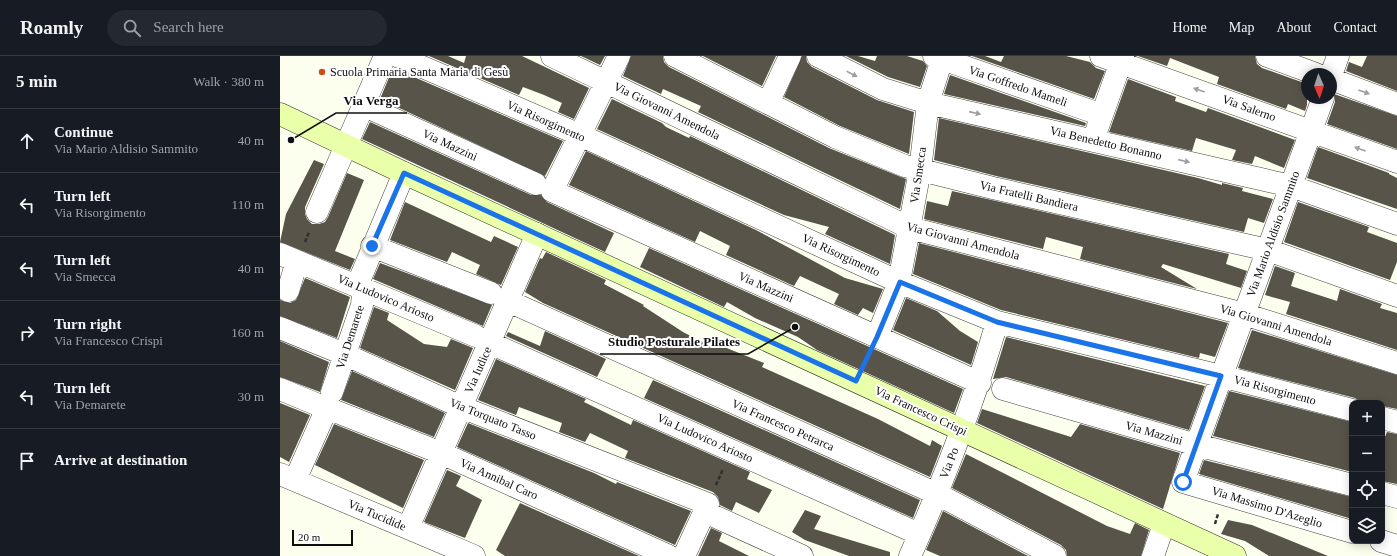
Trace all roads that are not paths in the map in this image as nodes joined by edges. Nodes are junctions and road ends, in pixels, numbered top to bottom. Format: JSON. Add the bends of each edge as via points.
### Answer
{"nodes":[{"id":1,"x":385,"y":56,"type":"edge"},
{"id":2,"x":397,"y":56,"type":"edge"},
{"id":3,"x":552,"y":56,"type":"edge"},
{"id":4,"x":619,"y":56,"type":"edge"},
{"id":5,"x":675,"y":56,"type":"edge"},
{"id":6,"x":790,"y":56,"type":"edge"},
{"id":7,"x":818,"y":56,"type":"edge"},
{"id":8,"x":1267,"y":56,"type":"edge"},
{"id":9,"x":1338,"y":56,"type":"edge"},
{"id":10,"x":940,"y":57,"type":"edge"},
{"id":11,"x":1115,"y":58,"type":"edge"},
{"id":12,"x":1301,"y":68,"type":"edge"},
{"id":13,"x":1334,"y":68,"type":"edge"},
{"id":14,"x":607,"y":81,"type":"junction"},
{"id":15,"x":1337,"y":81,"type":"edge"},
{"id":16,"x":768,"y":103,"type":"junction"},
{"id":17,"x":928,"y":103,"type":"junction"},
{"id":18,"x":1321,"y":104,"type":"edge"},
{"id":19,"x":1397,"y":104,"type":"edge"},
{"id":20,"x":365,"y":106,"type":"junction"},
{"id":21,"x":1102,"y":116,"type":"junction"},
{"id":22,"x":281,"y":118,"type":"edge"},
{"id":23,"x":1311,"y":130,"type":"junction"},
{"id":24,"x":580,"y":135,"type":"junction"},
{"id":25,"x":1093,"y":140,"type":"junction"},
{"id":26,"x":345,"y":146,"type":"junction"},
{"id":27,"x":1397,"y":162,"type":"edge"},
{"id":28,"x":920,"y":170,"type":"junction"},
{"id":29,"x":404,"y":173,"type":"junction"},
{"id":30,"x":1291,"y":186,"type":"junction"},
{"id":31,"x":544,"y":188,"type":"junction"},
{"id":32,"x":317,"y":212,"type":"dead end"},
{"id":33,"x":1397,"y":224,"type":"edge"},
{"id":34,"x":910,"y":228,"type":"junction"},
{"id":35,"x":537,"y":234,"type":"junction"},
{"id":36,"x":372,"y":246,"type":"junction"},
{"id":37,"x":1268,"y":250,"type":"junction"},
{"id":38,"x":293,"y":254,"type":"edge"},
{"id":39,"x":900,"y":282,"type":"junction"},
{"id":40,"x":357,"y":286,"type":"junction"},
{"id":41,"x":288,"y":291,"type":"dead end"},
{"id":42,"x":1397,"y":296,"type":"edge"},
{"id":43,"x":500,"y":297,"type":"junction"},
{"id":44,"x":1244,"y":314,"type":"junction"},
{"id":45,"x":997,"y":322,"type":"junction"},
{"id":46,"x":280,"y":328,"type":"edge"},
{"id":47,"x":877,"y":337,"type":"junction"},
{"id":48,"x":483,"y":339,"type":"junction"},
{"id":49,"x":344,"y":354,"type":"junction"},
{"id":50,"x":1397,"y":364,"type":"edge"},
{"id":51,"x":1221,"y":376,"type":"junction"},
{"id":52,"x":980,"y":383,"type":"junction"},
{"id":53,"x":280,"y":389,"type":"edge"},
{"id":54,"x":1003,"y":390,"type":"dead end"},
{"id":55,"x":325,"y":401,"type":"junction"},
{"id":56,"x":461,"y":407,"type":"junction"},
{"id":57,"x":1349,"y":409,"type":"edge"},
{"id":58,"x":1385,"y":419,"type":"edge"},
{"id":59,"x":1397,"y":422,"type":"edge"},
{"id":60,"x":962,"y":430,"type":"junction"},
{"id":61,"x":1197,"y":445,"type":"junction"},
{"id":62,"x":441,"y":453,"type":"junction"},
{"id":63,"x":288,"y":477,"type":"edge"},
{"id":64,"x":1183,"y":482,"type":"joint"},
{"id":65,"x":1349,"y":484,"type":"edge"},
{"id":66,"x":937,"y":494,"type":"junction"},
{"id":67,"x":1385,"y":494,"type":"edge"},
{"id":68,"x":1397,"y":498,"type":"edge"},
{"id":69,"x":707,"y":508,"type":"junction"},
{"id":70,"x":1164,"y":524,"type":"junction"},
{"id":71,"x":408,"y":528,"type":"junction"},
{"id":72,"x":1349,"y":531,"type":"edge"},
{"id":73,"x":1385,"y":542,"type":"edge"},
{"id":74,"x":1397,"y":546,"type":"edge"},
{"id":75,"x":917,"y":549,"type":"edge"},
{"id":76,"x":474,"y":556,"type":"edge"},
{"id":77,"x":669,"y":556,"type":"edge"},
{"id":78,"x":684,"y":556,"type":"edge"},
{"id":79,"x":802,"y":556,"type":"edge"},
{"id":80,"x":1055,"y":556,"type":"edge"},
{"id":81,"x":1152,"y":556,"type":"edge"},
{"id":82,"x":1235,"y":556,"type":"edge"}],
"edges":[{"from":1,"to":20,"type":"street"},
{"from":2,"to":24,"type":"street","name":"Via Risorgimento"},
{"from":3,"to":14,"type":"street","name":"Via Giovanni Amendola"},
{"from":4,"to":14,"type":"street"},
{"from":5,"to":16,"type":"street","name":"Via Fratelli Bandiera"},
{"from":6,"to":16,"type":"street"},
{"from":7,"to":17,"type":"street","name":"Via Benedetto Bonanno","one_way":true,"via":[[884,90]]},
{"from":8,"to":12,"type":"street"},
{"from":9,"to":13,"type":"street"},
{"from":10,"to":17,"type":"street","name":"Via Smecca"},
{"from":10,"to":21,"type":"street","name":"Via Goffredo Mameli"},
{"from":11,"to":21,"type":"street"},
{"from":23,"to":11,"type":"street","name":"Via Salerno","one_way":true},
{"from":14,"to":24,"type":"street"},
{"from":14,"to":34,"type":"street","name":"Via Giovanni Amendola"},
{"from":15,"to":19,"type":"street","one_way":true},
{"from":16,"to":28,"type":"street","name":"Via Fratelli Bandiera","via":[[835,137]]},
{"from":17,"to":25,"type":"street","name":"Via Benedetto Bonanno","one_way":true},
{"from":17,"to":28,"type":"street","name":"Via Smecca"},
{"from":18,"to":23,"type":"street","name":"Via Mario Aldisio Sammito"},
{"from":20,"to":26,"type":"street"},
{"from":20,"to":31,"type":"street","name":"Via Mazzini"},
{"from":21,"to":25,"type":"street"},
{"from":22,"to":26,"type":"street","name":"Via Francesco Crispi"},
{"from":27,"to":23,"type":"street","name":"Via Salerno","one_way":true},
{"from":23,"to":30,"type":"street","name":"Via Mario Aldisio Sammito"},
{"from":24,"to":31,"type":"street"},
{"from":24,"to":39,"type":"street","name":"Via Risorgimento"},
{"from":25,"to":30,"type":"street","name":"Via Benedetto Bonanno","one_way":true},
{"from":26,"to":29,"type":"street","name":"Via Francesco Crispi"},
{"from":26,"to":32,"type":"street"},
{"from":28,"to":34,"type":"street","name":"Via Smecca"},
{"from":28,"to":37,"type":"street","name":"Via Fratelli Bandiera"},
{"from":29,"to":35,"type":"street","name":"Via Francesco Crispi"},
{"from":29,"to":36,"type":"street","name":"Via Demarete"},
{"from":30,"to":33,"type":"street","name":"Via Benedetto Bonanno"},
{"from":30,"to":37,"type":"street","name":"Via Mario Aldisio Sammito"},
{"from":31,"to":47,"type":"street","name":"Via Mazzini"},
{"from":34,"to":39,"type":"street","name":"Via Smecca"},
{"from":34,"to":44,"type":"street","name":"Via Giovanni Amendola"},
{"from":35,"to":43,"type":"street","name":"Via Iudice"},
{"from":35,"to":60,"type":"street","name":"Via Francesco Crispi"},
{"from":36,"to":40,"type":"street","name":"Via Demarete"},
{"from":36,"to":43,"type":"street","name":"Via Francesco Petrarca"},
{"from":37,"to":42,"type":"street","name":"Via Fratelli Bandiera"},
{"from":37,"to":44,"type":"street","name":"Via Mario Aldisio Sammito"},
{"from":38,"to":40,"type":"street","name":"Via Ludovico Ariosto"},
{"from":38,"to":41,"type":"street"},
{"from":39,"to":45,"type":"street","name":"Via Risorgimento"},
{"from":39,"to":47,"type":"street","name":"Via Smecca"},
{"from":40,"to":48,"type":"street","name":"Via Ludovico Ariosto"},
{"from":40,"to":49,"type":"street","name":"Via Demarete","via":[[363,292],[362,305]]},
{"from":43,"to":48,"type":"street","name":"Via Iudice"},
{"from":43,"to":66,"type":"street","name":"Via Francesco Petrarca"},
{"from":44,"to":50,"type":"street","name":"Via Giovanni Amendola"},
{"from":44,"to":51,"type":"street","name":"Via Mario Aldisio Sammito"},
{"from":45,"to":51,"type":"street","name":"Via Risorgimento"},
{"from":45,"to":52,"type":"street","name":"Via Po"},
{"from":46,"to":49,"type":"street","name":"Via Torquato Tasso"},
{"from":47,"to":52,"type":"street","name":"Via Mazzini"},
{"from":48,"to":56,"type":"street","name":"Via Iudice"},
{"from":48,"to":75,"type":"street","name":"Via Ludovico Ariosto","via":[[731,450]]},
{"from":49,"to":55,"type":"street","name":"Via Demarete"},
{"from":49,"to":56,"type":"street","name":"Via Torquato Tasso"},
{"from":51,"to":57,"type":"street","name":"Via Risorgimento"},
{"from":51,"to":61,"type":"street","name":"Via Mario Aldisio Sammito"},
{"from":52,"to":60,"type":"street","name":"Via Po"},
{"from":53,"to":55,"type":"street","name":"Via Annibal Caro"},
{"from":54,"to":61,"type":"street","name":"Via Mazzini"},
{"from":55,"to":62,"type":"street","name":"Via Annibal Caro"},
{"from":55,"to":63,"type":"street","name":"Via Demarete"},
{"from":56,"to":62,"type":"street","name":"Via Iudice"},
{"from":56,"to":69,"type":"street","name":"Via Torquato Tasso"},
{"from":58,"to":59,"type":"street"},
{"from":60,"to":66,"type":"street","name":"Via Po"},
{"from":60,"to":70,"type":"street","name":"Via Francesco Crispi"},
{"from":61,"to":64,"type":"street","name":"Via Mario Aldisio Sammito"},
{"from":61,"to":65,"type":"street","name":"Via Mazzini"},
{"from":62,"to":71,"type":"street","name":"Via Iudice"},
{"from":62,"to":77,"type":"street","name":"Via Annibal Caro"},
{"from":63,"to":71,"type":"street","name":"Via Tucidide"},
{"from":64,"to":72,"type":"street","name":"Via Massimo D'Azeglio"},
{"from":66,"to":75,"type":"street","name":"Via Po"},
{"from":66,"to":80,"type":"street","name":"Via Francesco Petrarca"},
{"from":67,"to":68,"type":"street"},
{"from":69,"to":78,"type":"street"},
{"from":69,"to":79,"type":"street","name":"Via Torquato Tasso"},
{"from":70,"to":81,"type":"street"},
{"from":70,"to":82,"type":"street","name":"Via Francesco Crispi"},
{"from":71,"to":76,"type":"street","name":"Via Tucidide"},
{"from":73,"to":74,"type":"street"}]}
